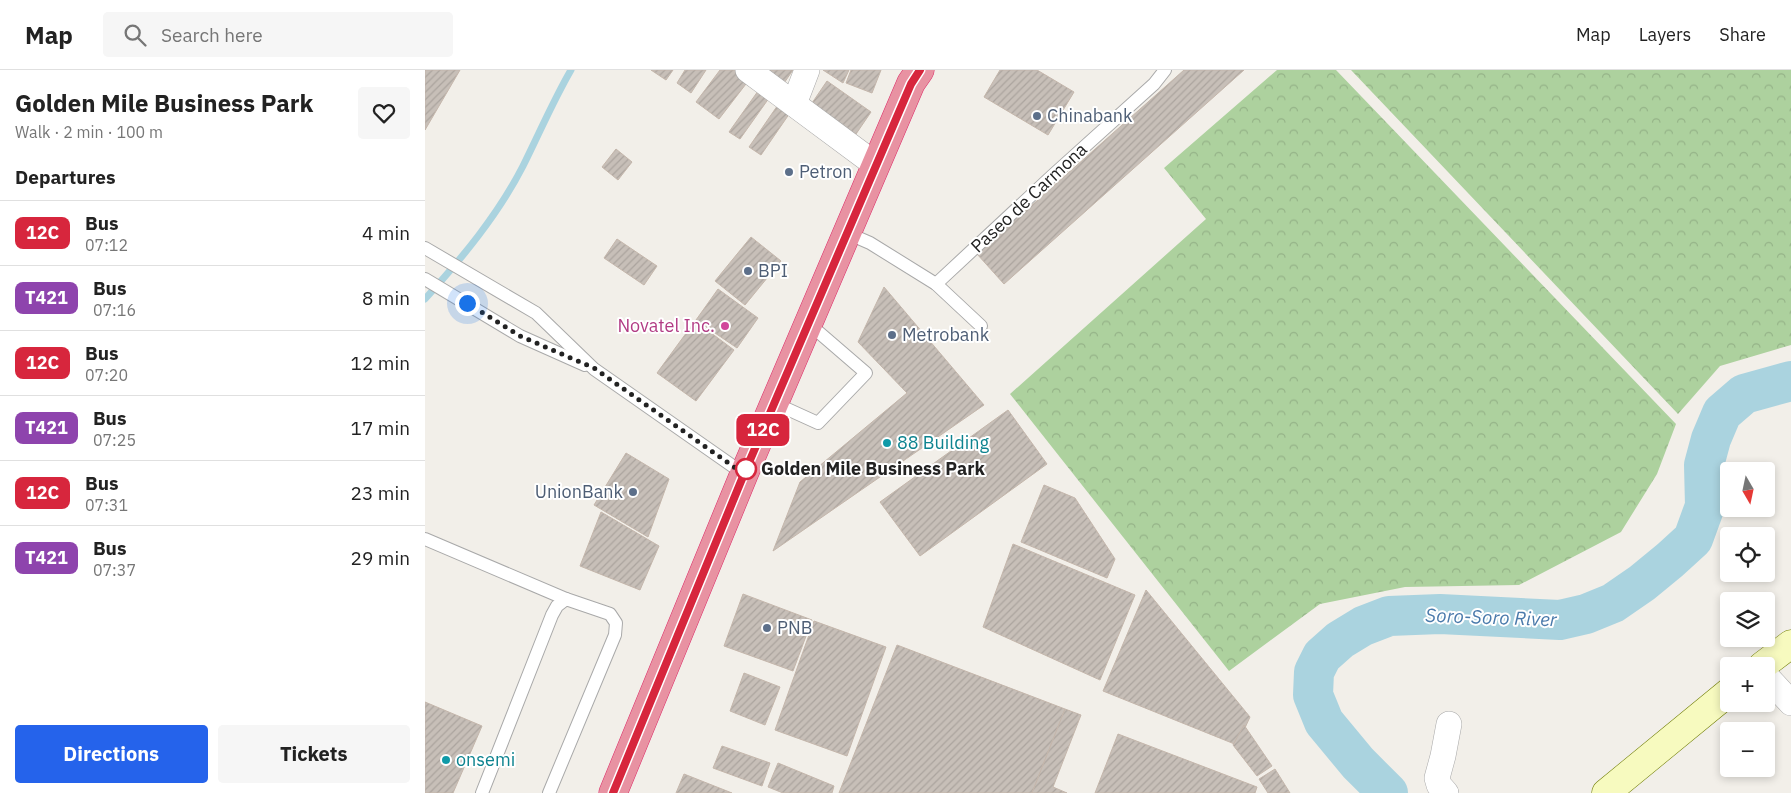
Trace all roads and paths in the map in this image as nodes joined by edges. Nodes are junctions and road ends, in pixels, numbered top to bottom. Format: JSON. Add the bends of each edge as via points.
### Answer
{"nodes":[{"id":1,"x":748,"y":70,"type":"edge"},
{"id":2,"x":807,"y":70,"type":"edge"},
{"id":3,"x":1165,"y":70,"type":"edge"},
{"id":4,"x":915,"y":74,"type":"edge"},
{"id":5,"x":794,"y":104,"type":"junction"},
{"id":6,"x":876,"y":165,"type":"junction"},
{"id":7,"x":847,"y":233,"type":"junction"},
{"id":8,"x":425,"y":248,"type":"edge"},
{"id":9,"x":425,"y":279,"type":"edge"},
{"id":10,"x":936,"y":284,"type":"junction"},
{"id":11,"x":808,"y":324,"type":"junction"},
{"id":12,"x":981,"y":326,"type":"dead end"},
{"id":13,"x":594,"y":368,"type":"junction"},
{"id":14,"x":774,"y":403,"type":"junction"},
{"id":15,"x":744,"y":474,"type":"junction"},
{"id":16,"x":425,"y":539,"type":"edge"},
{"id":17,"x":566,"y":599,"type":"junction"},
{"id":18,"x":1791,"y":644,"type":"edge"},
{"id":19,"x":1774,"y":657,"type":"edge"},
{"id":20,"x":1775,"y":685,"type":"edge"},
{"id":21,"x":1720,"y":699,"type":"edge"},
{"id":22,"x":1791,"y":702,"type":"edge"},
{"id":23,"x":1449,"y":724,"type":"dead end"},
{"id":24,"x":482,"y":793,"type":"edge"},
{"id":25,"x":549,"y":793,"type":"edge"},
{"id":26,"x":613,"y":793,"type":"edge"},
{"id":27,"x":1446,"y":793,"type":"edge"},
{"id":28,"x":1606,"y":793,"type":"edge"}],
"edges":[{"from":1,"to":5,"type":"street"},
{"from":2,"to":5,"type":"street"},
{"from":3,"to":10,"type":"lane","name":"Paseo de Carmona","via":[[1154,84]]},
{"from":4,"to":6,"type":"highway"},
{"from":5,"to":6,"type":"street"},
{"from":6,"to":7,"type":"highway"},
{"from":7,"to":10,"type":"lane","via":[[870,243]]},
{"from":7,"to":11,"type":"highway"},
{"from":8,"to":13,"type":"lane","via":[[536,313]]},
{"from":9,"to":13,"type":"lane","via":[[520,336]]},
{"from":10,"to":12,"type":"lane"},
{"from":11,"to":14,"type":"highway"},
{"from":11,"to":14,"type":"lane","via":[[866,372],[818,423]]},
{"from":13,"to":15,"type":"lane"},
{"from":14,"to":15,"type":"highway"},
{"from":15,"to":26,"type":"highway"},
{"from":16,"to":17,"type":"lane"},
{"from":17,"to":24,"type":"lane","via":[[551,615]]},
{"from":17,"to":25,"type":"lane","via":[[610,614],[616,623],[615,635]]},
{"from":18,"to":19,"type":"street"},
{"from":20,"to":22,"type":"street"},
{"from":21,"to":28,"type":"street"},
{"from":23,"to":27,"type":"street","via":[[1437,778]]}]}
